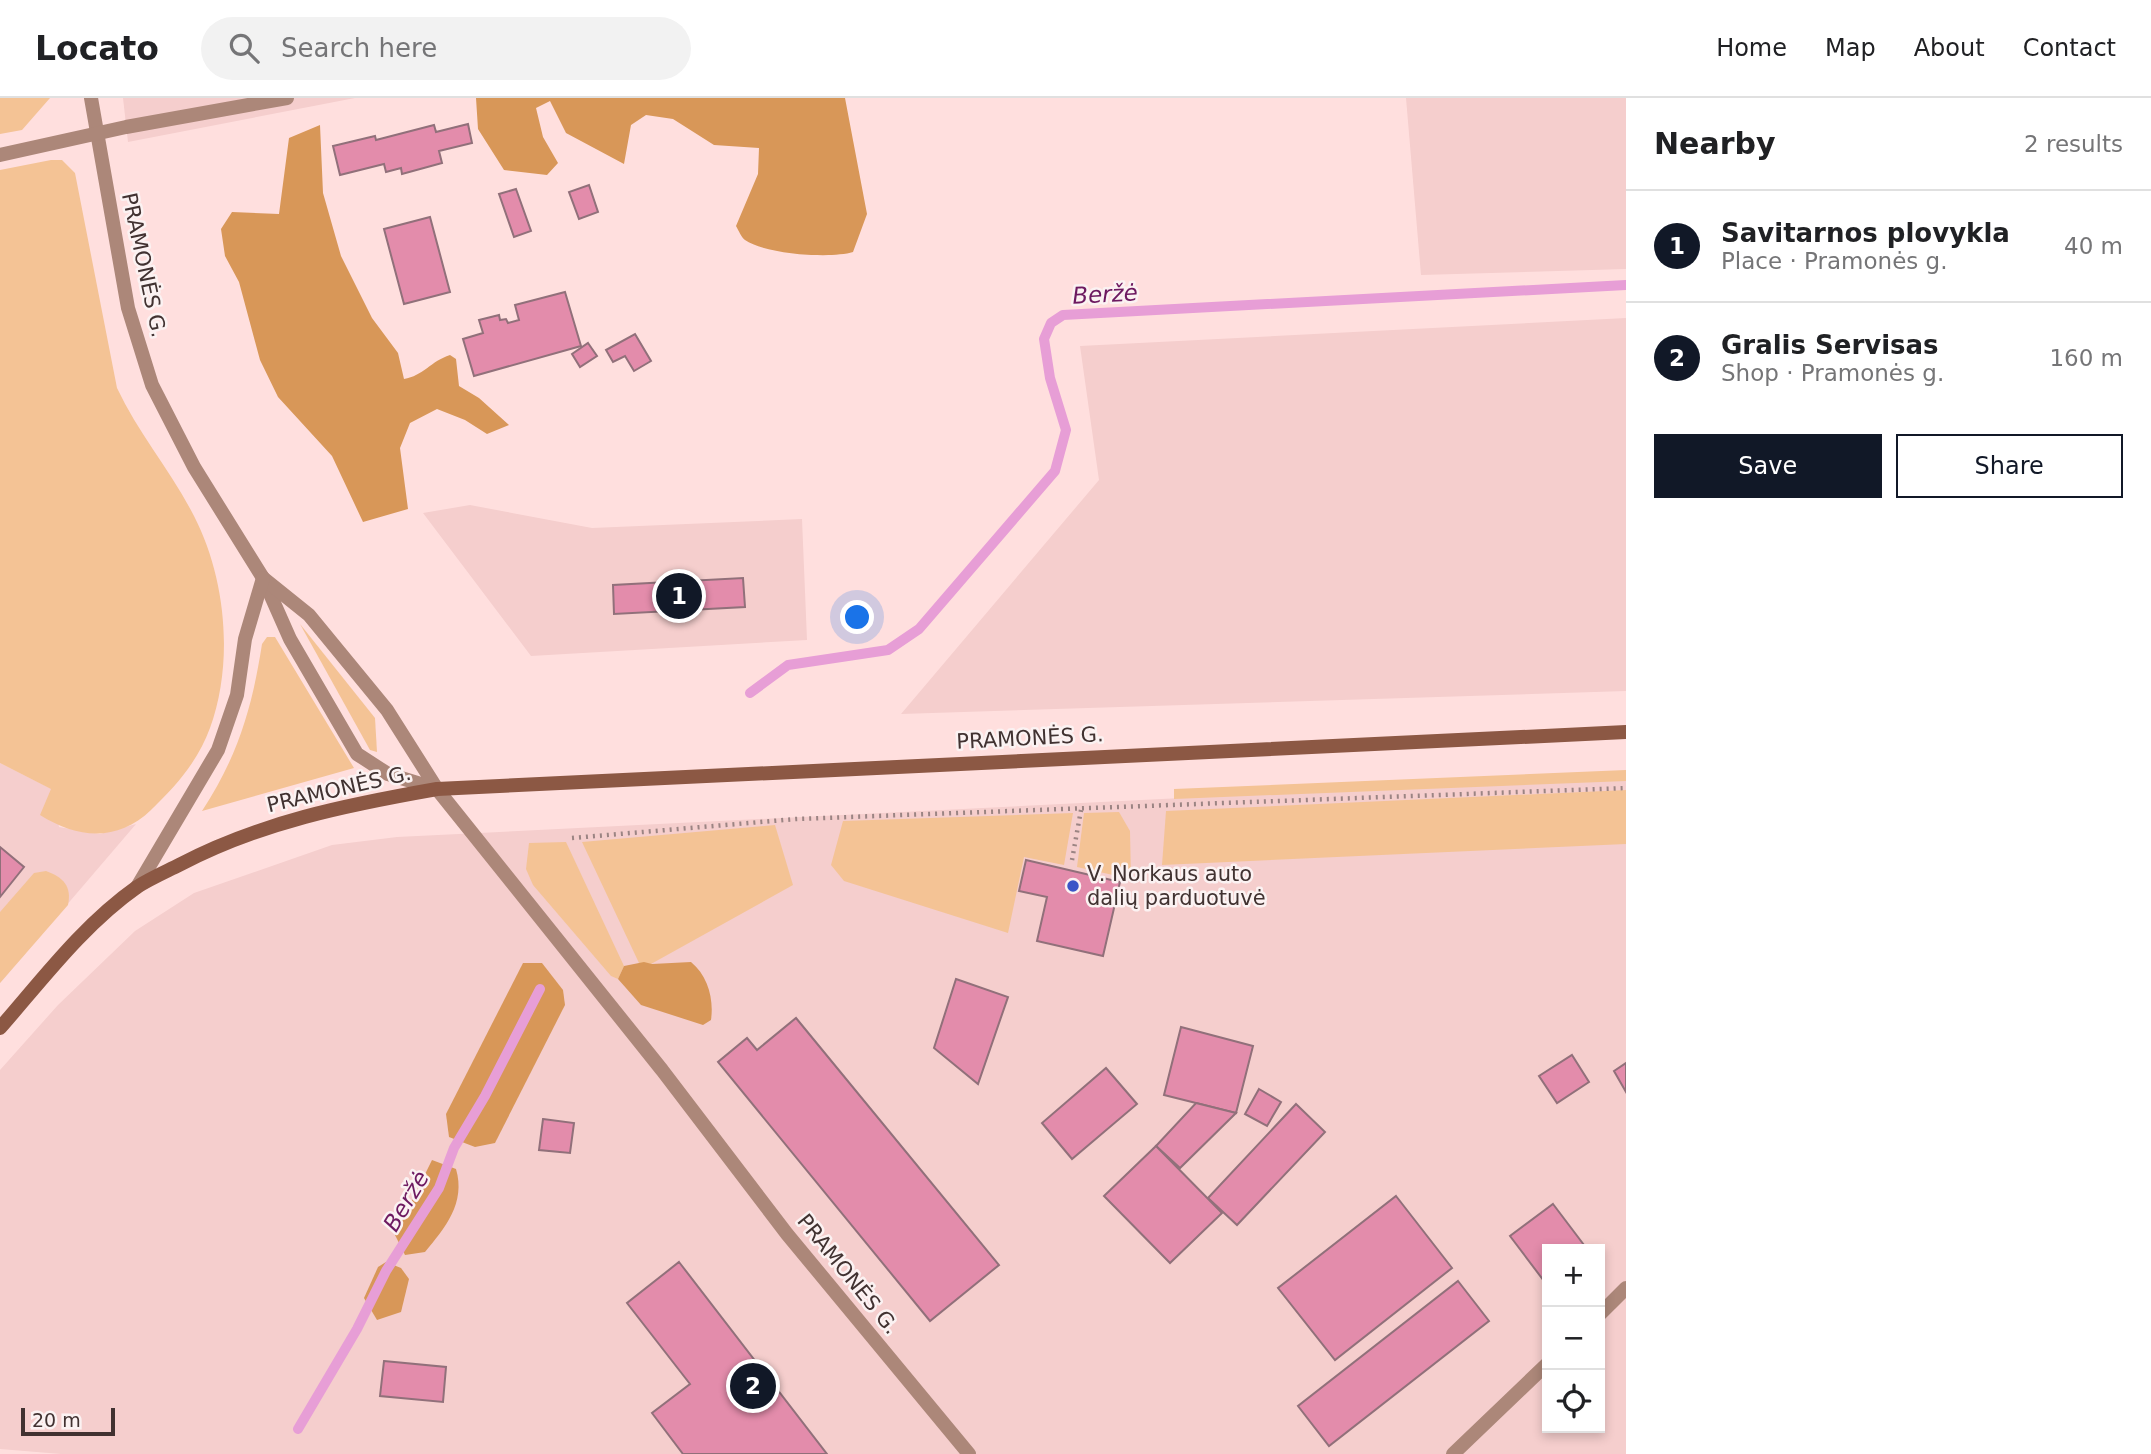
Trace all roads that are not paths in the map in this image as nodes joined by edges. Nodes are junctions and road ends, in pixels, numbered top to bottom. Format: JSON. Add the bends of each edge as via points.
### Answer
{"nodes":[{"id":1,"x":91,"y":98,"type":"edge"},
{"id":2,"x":287,"y":98,"type":"edge"},
{"id":3,"x":97,"y":134,"type":"junction"},
{"id":4,"x":0,"y":155,"type":"edge"},
{"id":5,"x":263,"y":578,"type":"junction"},
{"id":6,"x":1626,"y":732,"type":"edge"},
{"id":7,"x":437,"y":789,"type":"junction"},
{"id":8,"x":137,"y":887,"type":"junction"},
{"id":9,"x":0,"y":1028,"type":"edge"},
{"id":10,"x":1626,"y":1288,"type":"edge"},
{"id":11,"x":1605,"y":1309,"type":"edge"},
{"id":12,"x":1542,"y":1369,"type":"edge"},
{"id":13,"x":969,"y":1454,"type":"edge"},
{"id":14,"x":1453,"y":1454,"type":"edge"}],
"edges":[{"from":1,"to":3,"type":"street","name":"PRAMONĖS G."},
{"from":2,"to":3,"type":"street"},
{"from":3,"to":4,"type":"street"},
{"from":3,"to":5,"type":"street","name":"PRAMONĖS G.","via":[[128,308],[152,386],[194,467]]},
{"from":5,"to":7,"type":"street","name":"PRAMONĖS G.","via":[[309,615],[387,710]]},
{"from":5,"to":7,"type":"street","name":"PRAMONĖS G.","via":[[290,639],[358,754],[388,774]]},
{"from":5,"to":8,"type":"street","name":"PRAMONĖS G.","via":[[245,639],[237,695],[218,750]]},
{"from":6,"to":7,"type":"main road","name":"PRAMONĖS G."},
{"from":7,"to":8,"type":"main road","name":"PRAMONĖS G.","via":[[267,826]]},
{"from":7,"to":13,"type":"street","name":"PRAMONĖS G.","via":[[787,1234]]},
{"from":8,"to":9,"type":"main road","name":"PRAMONĖS G.","via":[[80,937]]},
{"from":10,"to":11,"type":"street"},
{"from":12,"to":14,"type":"street"}]}
